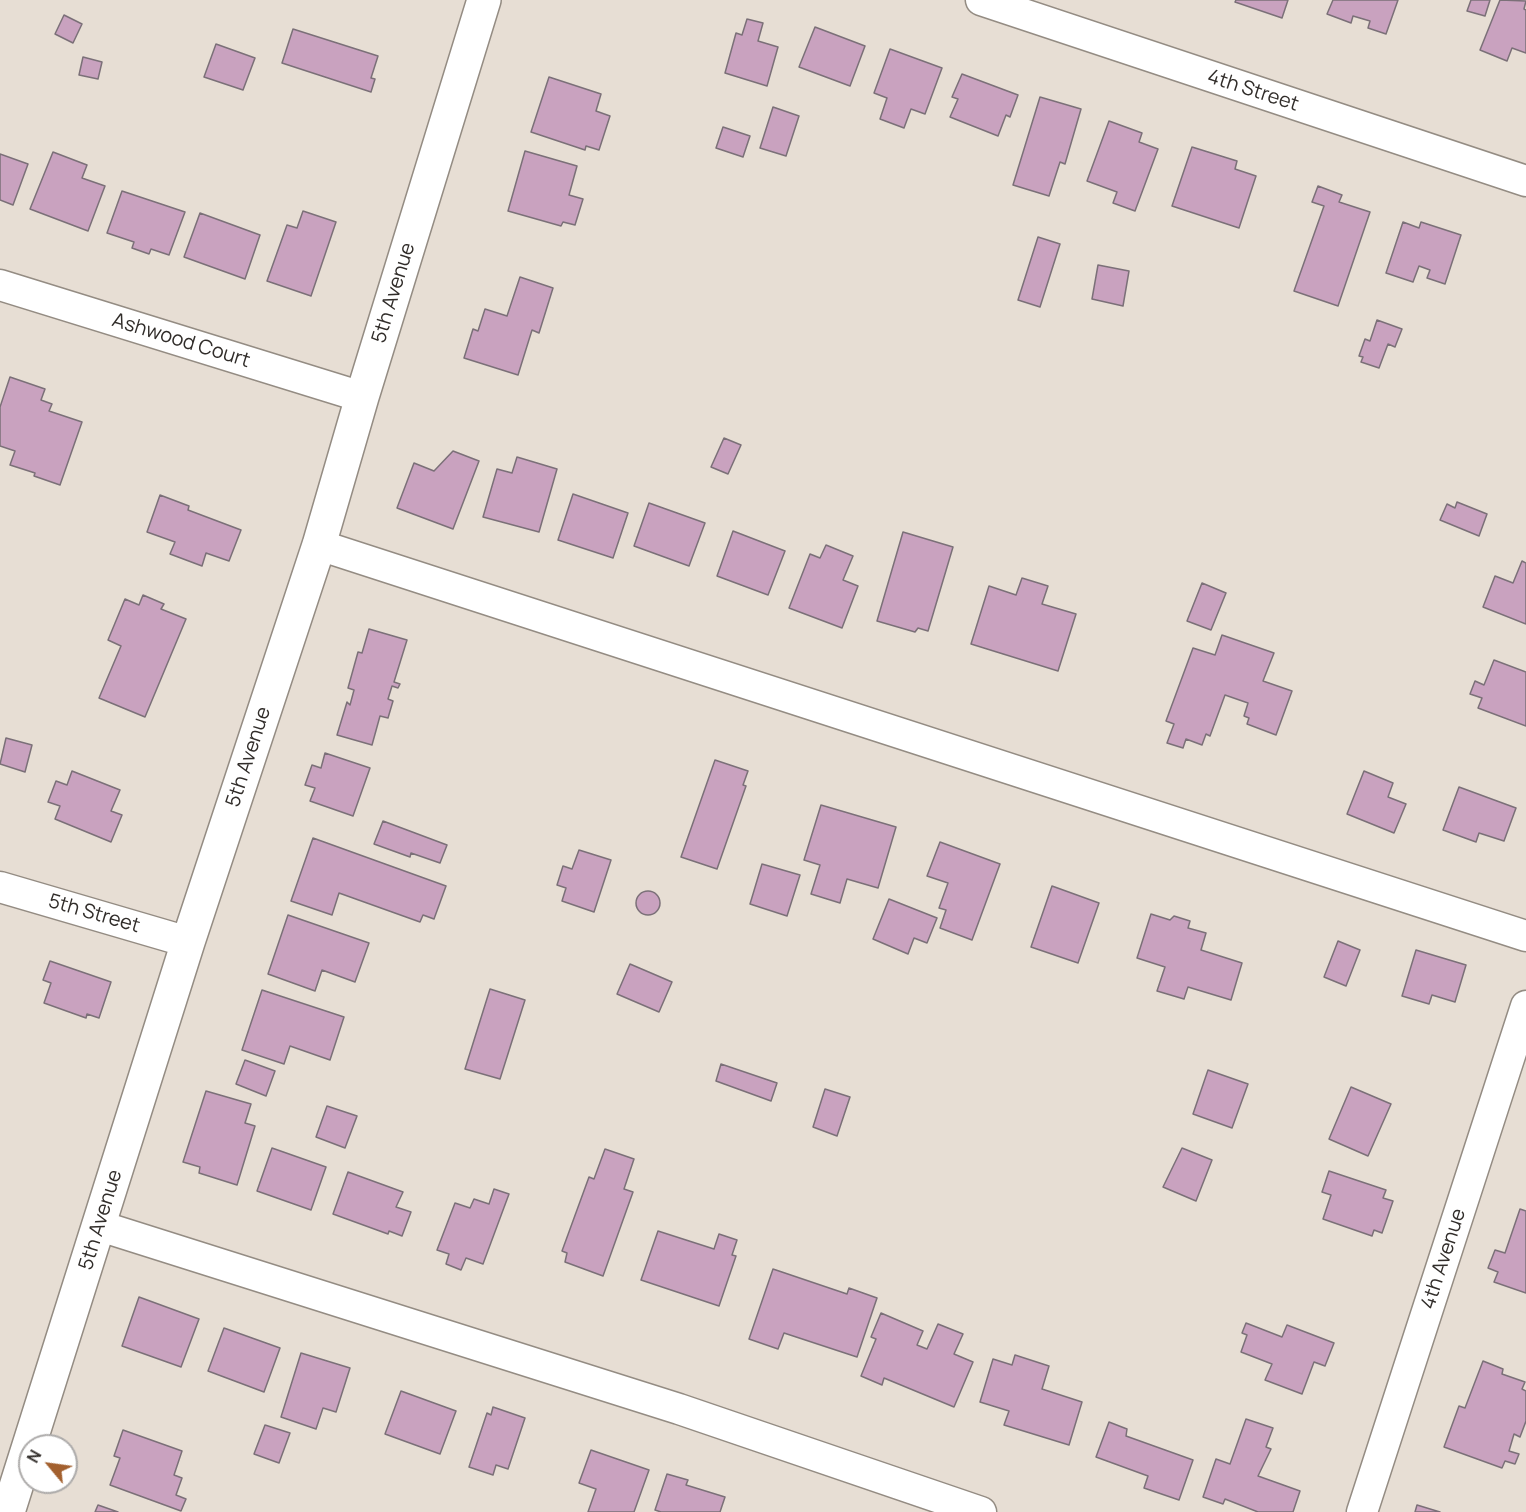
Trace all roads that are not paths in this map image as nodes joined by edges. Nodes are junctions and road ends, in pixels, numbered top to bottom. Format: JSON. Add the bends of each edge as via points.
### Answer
{"nodes":[{"id":1,"x":484,"y":0,"type":"edge"},
{"id":2,"x":981,"y":0,"type":"edge"},
{"id":3,"x":1526,"y":181,"type":"edge"},
{"id":4,"x":0,"y":285,"type":"edge"},
{"id":5,"x":362,"y":397,"type":"junction"},
{"id":6,"x":319,"y":545,"type":"junction"},
{"id":7,"x":0,"y":887,"type":"edge"},
{"id":8,"x":1526,"y":936,"type":"edge"},
{"id":9,"x":188,"y":942,"type":"junction"},
{"id":10,"x":1526,"y":1006,"type":"edge"},
{"id":11,"x":100,"y":1226,"type":"junction"},
{"id":12,"x":962,"y":1509,"type":"edge"},
{"id":13,"x":8,"y":1512,"type":"edge"},
{"id":14,"x":1362,"y":1512,"type":"edge"}],
"edges":[{"from":1,"to":5,"type":"street","name":"5th Avenue"},
{"from":2,"to":3,"type":"street","name":"4th Street"},
{"from":4,"to":5,"type":"street","name":"Ashwood Court"},
{"from":5,"to":6,"type":"street","name":"5th Avenue"},
{"from":6,"to":8,"type":"street"},
{"from":6,"to":9,"type":"street","name":"5th Avenue"},
{"from":7,"to":9,"type":"street","name":"5th Street"},
{"from":9,"to":11,"type":"street","name":"5th Avenue"},
{"from":10,"to":14,"type":"street","name":"4th Avenue"},
{"from":11,"to":12,"type":"street","via":[[679,1409]]},
{"from":11,"to":13,"type":"street","name":"5th Avenue"}]}
